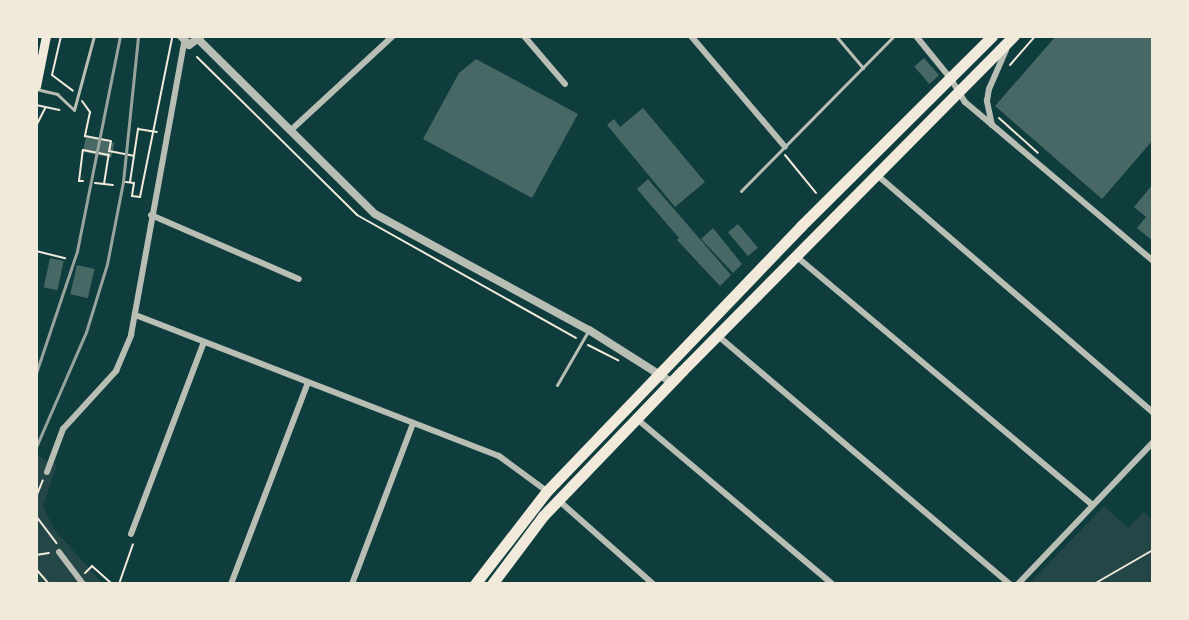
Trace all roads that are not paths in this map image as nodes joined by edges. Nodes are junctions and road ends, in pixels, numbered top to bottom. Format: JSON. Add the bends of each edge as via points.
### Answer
{"nodes":[{"id":1,"x":43,"y":36,"type":"edge"},
{"id":2,"x":94,"y":36,"type":"edge"},
{"id":3,"x":393,"y":36,"type":"edge"},
{"id":4,"x":524,"y":36,"type":"edge"},
{"id":5,"x":691,"y":36,"type":"edge"},
{"id":6,"x":836,"y":36,"type":"edge"},
{"id":7,"x":894,"y":36,"type":"edge"},
{"id":8,"x":916,"y":36,"type":"edge"},
{"id":9,"x":992,"y":36,"type":"edge"},
{"id":10,"x":1014,"y":36,"type":"edge"},
{"id":11,"x":200,"y":38,"type":"edge"},
{"id":12,"x":183,"y":39,"type":"edge"},
{"id":13,"x":863,"y":68,"type":"junction"},
{"id":14,"x":951,"y":79,"type":"junction"},
{"id":15,"x":565,"y":84,"type":"dead end"},
{"id":16,"x":36,"y":88,"type":"edge"},
{"id":17,"x":958,"y":93,"type":"junction"},
{"id":18,"x":992,"y":125,"type":"junction"},
{"id":19,"x":290,"y":131,"type":"junction"},
{"id":20,"x":783,"y":149,"type":"junction"},
{"id":21,"x":875,"y":174,"type":"junction"},
{"id":22,"x":741,"y":191,"type":"dead end"},
{"id":23,"x":151,"y":215,"type":"junction"},
{"id":24,"x":794,"y":254,"type":"junction"},
{"id":25,"x":1153,"y":261,"type":"edge"},
{"id":26,"x":299,"y":279,"type":"dead end"},
{"id":27,"x":138,"y":316,"type":"junction"},
{"id":28,"x":589,"y":330,"type":"junction"},
{"id":29,"x":716,"y":335,"type":"junction"},
{"id":30,"x":204,"y":342,"type":"junction"},
{"id":31,"x":661,"y":374,"type":"junction"},
{"id":32,"x":308,"y":382,"type":"junction"},
{"id":33,"x":671,"y":382,"type":"junction"},
{"id":34,"x":557,"y":385,"type":"dead end"},
{"id":35,"x":1153,"y":412,"type":"edge"},
{"id":36,"x":637,"y":419,"type":"junction"},
{"id":37,"x":413,"y":423,"type":"junction"},
{"id":38,"x":1153,"y":442,"type":"edge"},
{"id":39,"x":47,"y":472,"type":"road end"},
{"id":40,"x":547,"y":491,"type":"junction"},
{"id":41,"x":558,"y":500,"type":"junction"},
{"id":42,"x":1093,"y":505,"type":"junction"},
{"id":43,"x":131,"y":534,"type":"road end"},
{"id":44,"x":59,"y":552,"type":"road end"},
{"id":45,"x":81,"y":582,"type":"edge"},
{"id":46,"x":231,"y":584,"type":"edge"},
{"id":47,"x":352,"y":584,"type":"edge"},
{"id":48,"x":475,"y":584,"type":"edge"},
{"id":49,"x":492,"y":584,"type":"edge"},
{"id":50,"x":653,"y":584,"type":"edge"},
{"id":51,"x":832,"y":584,"type":"edge"},
{"id":52,"x":1010,"y":584,"type":"edge"},
{"id":53,"x":1018,"y":584,"type":"edge"}],
"edges":[{"from":1,"to":16,"type":"main road"},
{"from":2,"to":16,"type":"lane","via":[[74,110],[57,94]]},
{"from":3,"to":19,"type":"street"},
{"from":4,"to":15,"type":"street"},
{"from":5,"to":20,"type":"street"},
{"from":6,"to":13,"type":"lane"},
{"from":7,"to":13,"type":"lane"},
{"from":8,"to":14,"type":"street"},
{"from":9,"to":14,"type":"highway"},
{"from":10,"to":17,"type":"highway"},
{"from":10,"to":18,"type":"street","via":[[990,84]]},
{"from":11,"to":12,"type":"street","via":[[192,44]]},
{"from":11,"to":19,"type":"street"},
{"from":12,"to":23,"type":"street"},
{"from":13,"to":20,"type":"lane"},
{"from":14,"to":17,"type":"street"},
{"from":14,"to":31,"type":"highway"},
{"from":17,"to":18,"type":"street"},
{"from":17,"to":21,"type":"highway"},
{"from":18,"to":25,"type":"street"},
{"from":19,"to":28,"type":"street","via":[[375,214]]},
{"from":20,"to":22,"type":"lane"},
{"from":21,"to":24,"type":"highway"},
{"from":21,"to":35,"type":"street"},
{"from":23,"to":26,"type":"street"},
{"from":23,"to":27,"type":"street","via":[[134,304]]},
{"from":24,"to":29,"type":"highway"},
{"from":24,"to":42,"type":"street"},
{"from":27,"to":30,"type":"street"},
{"from":27,"to":39,"type":"street","via":[[121,364],[63,429]]},
{"from":28,"to":31,"type":"street"},
{"from":28,"to":34,"type":"lane"},
{"from":29,"to":33,"type":"highway"},
{"from":29,"to":52,"type":"street"},
{"from":30,"to":32,"type":"street"},
{"from":30,"to":43,"type":"street"},
{"from":31,"to":33,"type":"street"},
{"from":31,"to":40,"type":"highway"},
{"from":32,"to":37,"type":"street"},
{"from":32,"to":46,"type":"street"},
{"from":33,"to":36,"type":"highway"},
{"from":36,"to":41,"type":"highway"},
{"from":36,"to":51,"type":"street"},
{"from":37,"to":40,"type":"street","via":[[512,462]]},
{"from":37,"to":47,"type":"street"},
{"from":38,"to":42,"type":"street"},
{"from":40,"to":41,"type":"street"},
{"from":40,"to":48,"type":"highway"},
{"from":41,"to":49,"type":"highway"},
{"from":41,"to":50,"type":"street"},
{"from":42,"to":53,"type":"street"},
{"from":44,"to":45,"type":"street"}]}
